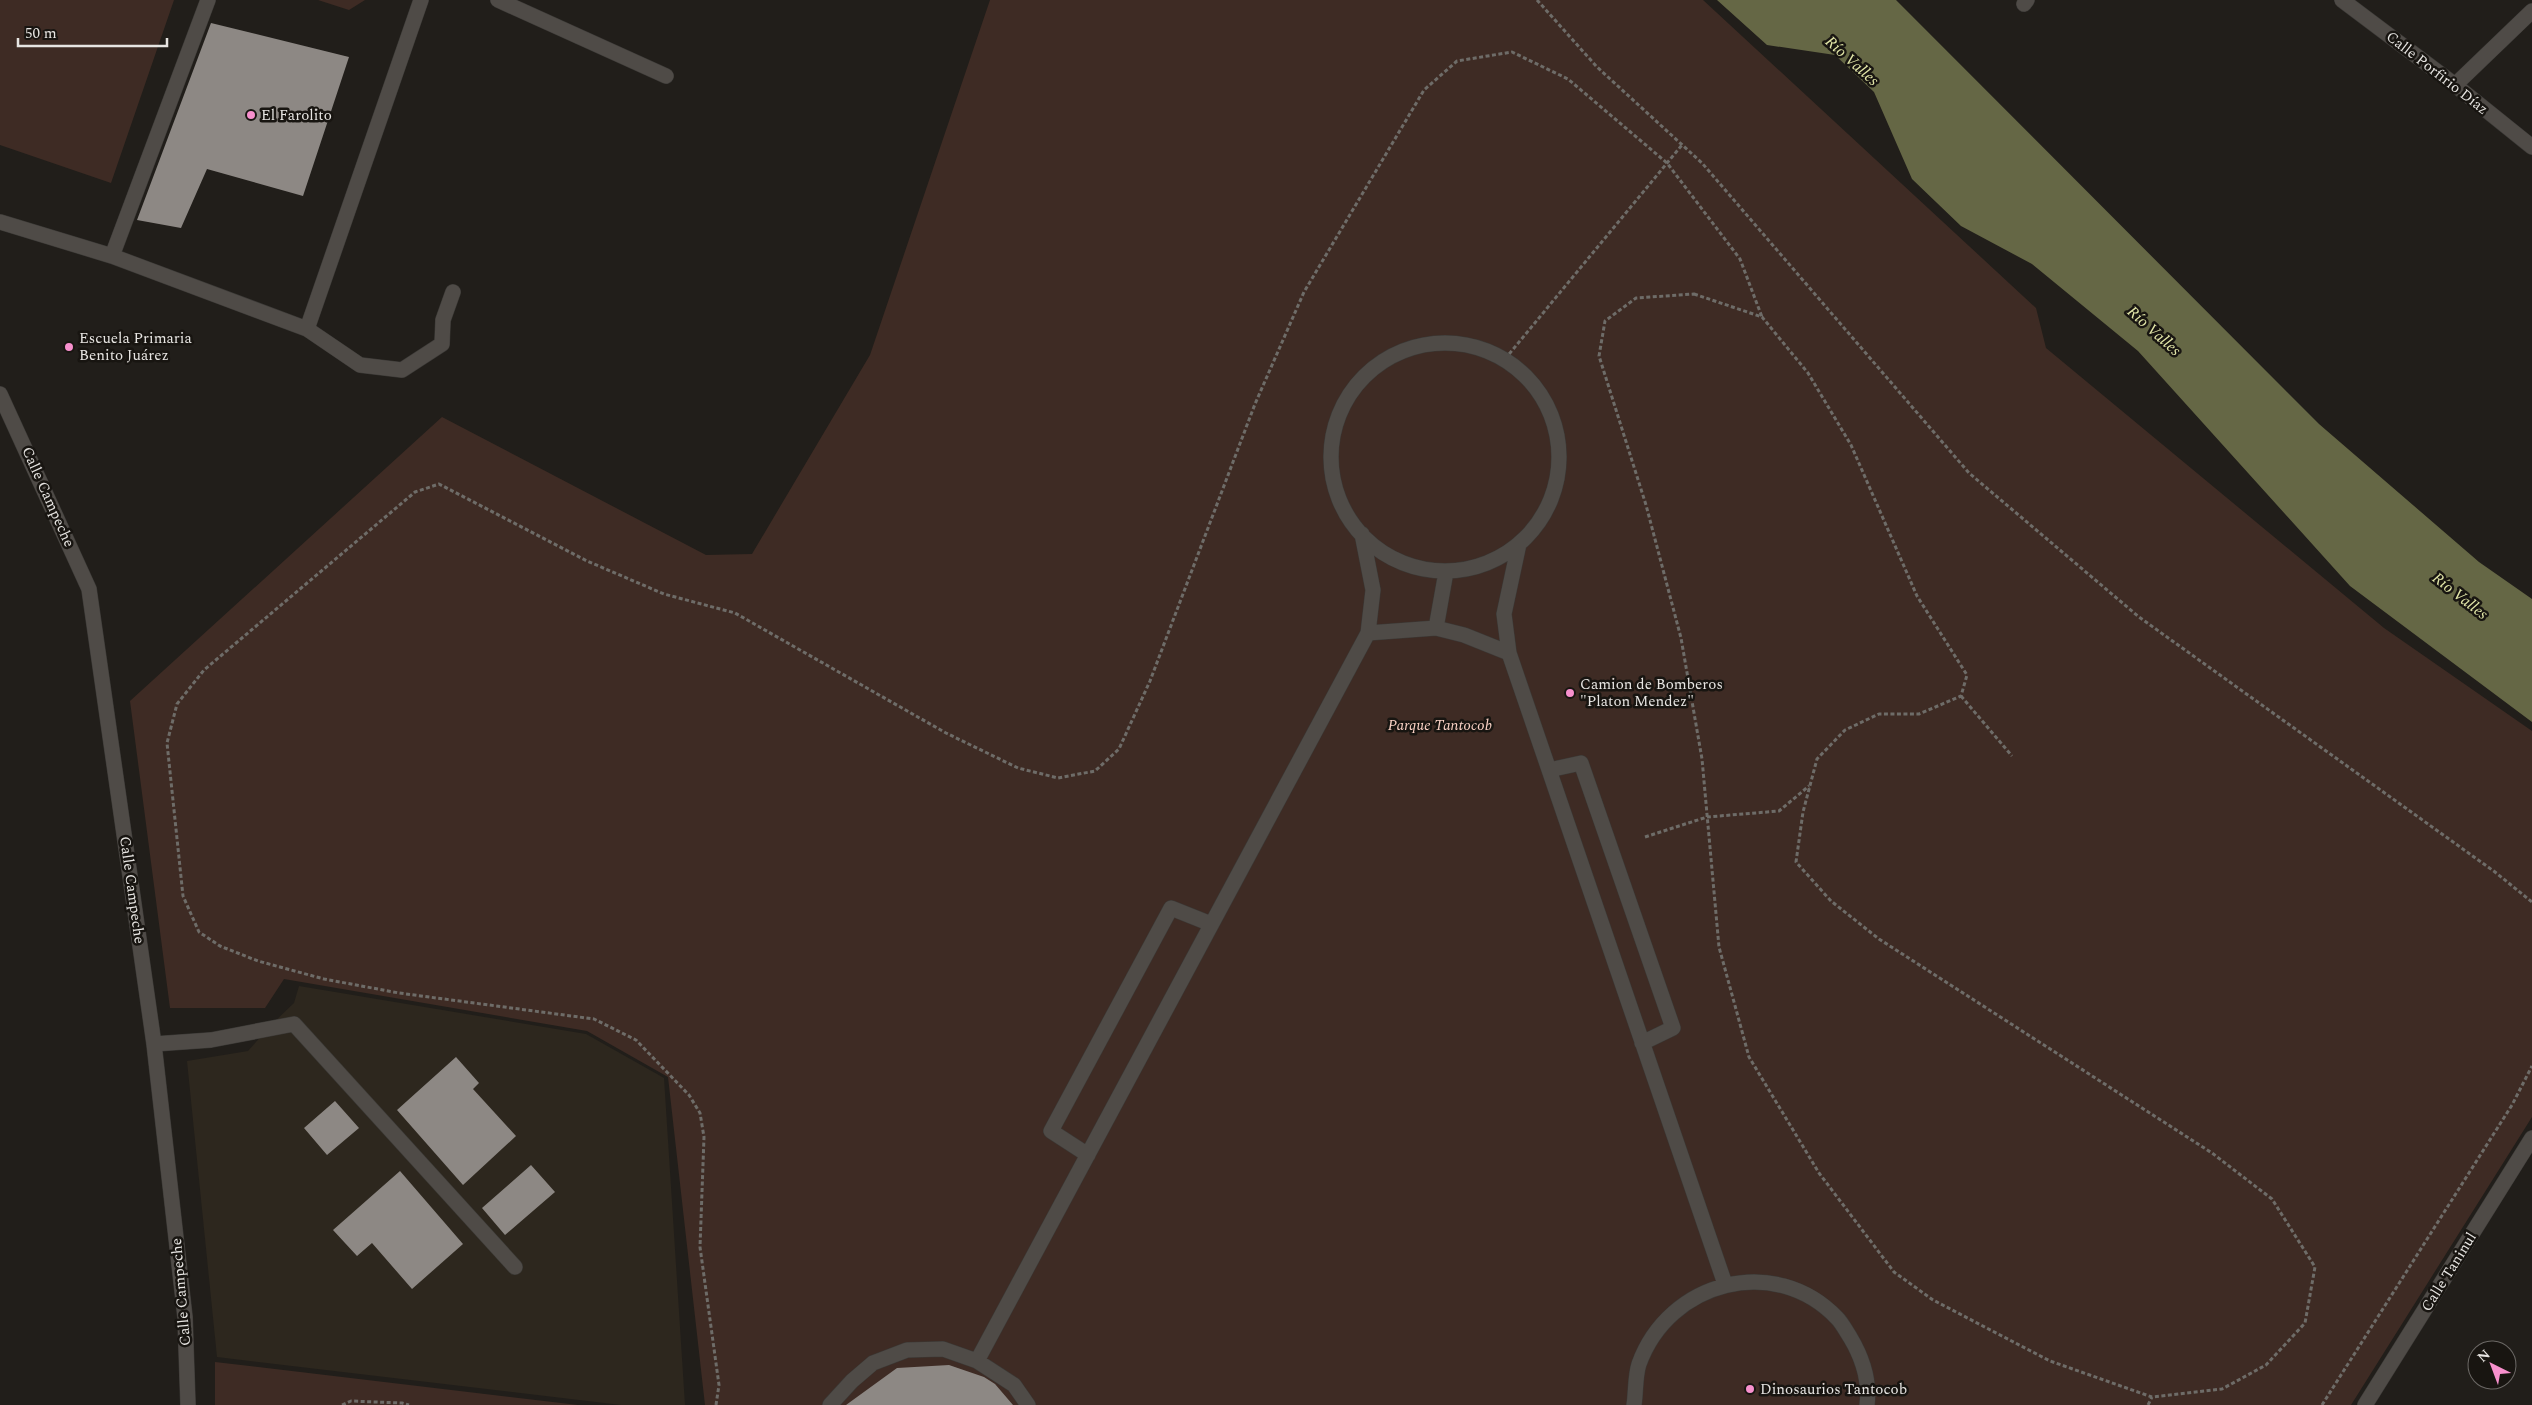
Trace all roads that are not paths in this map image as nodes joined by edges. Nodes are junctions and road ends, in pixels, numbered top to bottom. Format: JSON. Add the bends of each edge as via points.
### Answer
{"nodes":[{"id":1,"x":208,"y":0,"type":"edge"},
{"id":2,"x":421,"y":0,"type":"edge"},
{"id":3,"x":498,"y":0,"type":"edge"},
{"id":4,"x":2342,"y":0,"type":"edge"},
{"id":5,"x":2532,"y":11,"type":"edge"},
{"id":6,"x":666,"y":76,"type":"dead end"},
{"id":7,"x":2455,"y":86,"type":"junction"},
{"id":8,"x":2532,"y":147,"type":"edge"},
{"id":9,"x":0,"y":222,"type":"edge"},
{"id":10,"x":112,"y":256,"type":"junction"},
{"id":11,"x":452,"y":292,"type":"dead end"},
{"id":12,"x":307,"y":329,"type":"junction"},
{"id":13,"x":0,"y":394,"type":"edge"},
{"id":14,"x":1362,"y":534,"type":"junction"},
{"id":15,"x":1520,"y":544,"type":"junction"},
{"id":16,"x":1446,"y":572,"type":"junction"},
{"id":17,"x":1436,"y":628,"type":"junction"},
{"id":18,"x":1368,"y":632,"type":"junction"},
{"id":19,"x":1509,"y":654,"type":"junction"},
{"id":20,"x":1549,"y":770,"type":"junction"},
{"id":21,"x":1211,"y":924,"type":"junction"},
{"id":22,"x":1642,"y":1043,"type":"junction"},
{"id":23,"x":154,"y":1044,"type":"junction"},
{"id":24,"x":2532,"y":1138,"type":"edge"},
{"id":25,"x":1088,"y":1155,"type":"junction"},
{"id":26,"x":515,"y":1267,"type":"dead end"},
{"id":27,"x":1725,"y":1284,"type":"junction"},
{"id":28,"x":977,"y":1361,"type":"junction"},
{"id":29,"x":188,"y":1405,"type":"edge"},
{"id":30,"x":830,"y":1405,"type":"edge"},
{"id":31,"x":1028,"y":1405,"type":"edge"},
{"id":32,"x":1633,"y":1405,"type":"edge"},
{"id":33,"x":1867,"y":1405,"type":"edge"},
{"id":34,"x":2365,"y":1405,"type":"edge"}],
"edges":[{"from":1,"to":10,"type":"street"},
{"from":2,"to":12,"type":"street"},
{"from":3,"to":6,"type":"street"},
{"from":4,"to":7,"type":"street","name":"Calle Porfirio Díaz"},
{"from":5,"to":7,"type":"street"},
{"from":7,"to":8,"type":"street","name":"Calle Porfirio Díaz"},
{"from":9,"to":10,"type":"street"},
{"from":10,"to":12,"type":"street"},
{"from":11,"to":12,"type":"street","via":[[444,320],[442,344],[402,370],[360,365]]},
{"from":13,"to":23,"type":"street","name":"Calle Campeche","via":[[89,589]]},
{"from":14,"to":15,"type":"street","via":[[1346,516],[1333,479],[1332,440],[1345,402],[1370,371],[1401,352],[1436,343],[1472,346],[1505,359],[1532,382],[1551,413],[1560,448],[1557,484],[1543,517]]},
{"from":14,"to":16,"type":"street","via":[[1372,546],[1407,565]]},
{"from":14,"to":18,"type":"street","via":[[1373,590]]},
{"from":15,"to":16,"type":"street","via":[[1485,564]]},
{"from":15,"to":19,"type":"street","via":[[1504,614]]},
{"from":16,"to":17,"type":"street"},
{"from":17,"to":18,"type":"street"},
{"from":17,"to":19,"type":"street","via":[[1464,635]]},
{"from":18,"to":21,"type":"street"},
{"from":19,"to":20,"type":"street"},
{"from":20,"to":22,"type":"street"},
{"from":20,"to":22,"type":"street","via":[[1581,763],[1670,1018],[1673,1028]]},
{"from":21,"to":25,"type":"street"},
{"from":21,"to":25,"type":"street","via":[[1171,908],[1051,1131]]},
{"from":22,"to":27,"type":"street"},
{"from":23,"to":26,"type":"street","via":[[211,1040],[294,1024]]},
{"from":23,"to":29,"type":"street","name":"Calle Campeche","via":[[185,1318]]},
{"from":24,"to":34,"type":"street","name":"Calle Taninul"},
{"from":25,"to":28,"type":"street"},
{"from":27,"to":32,"type":"street","via":[[1688,1300],[1658,1328],[1639,1364]]},
{"from":27,"to":33,"type":"street","via":[[1774,1284],[1805,1294],[1837,1318],[1860,1352],[1869,1392]]},
{"from":28,"to":30,"type":"street","via":[[943,1349],[907,1350],[873,1363]]},
{"from":28,"to":31,"type":"street","via":[[1014,1386]]}]}
